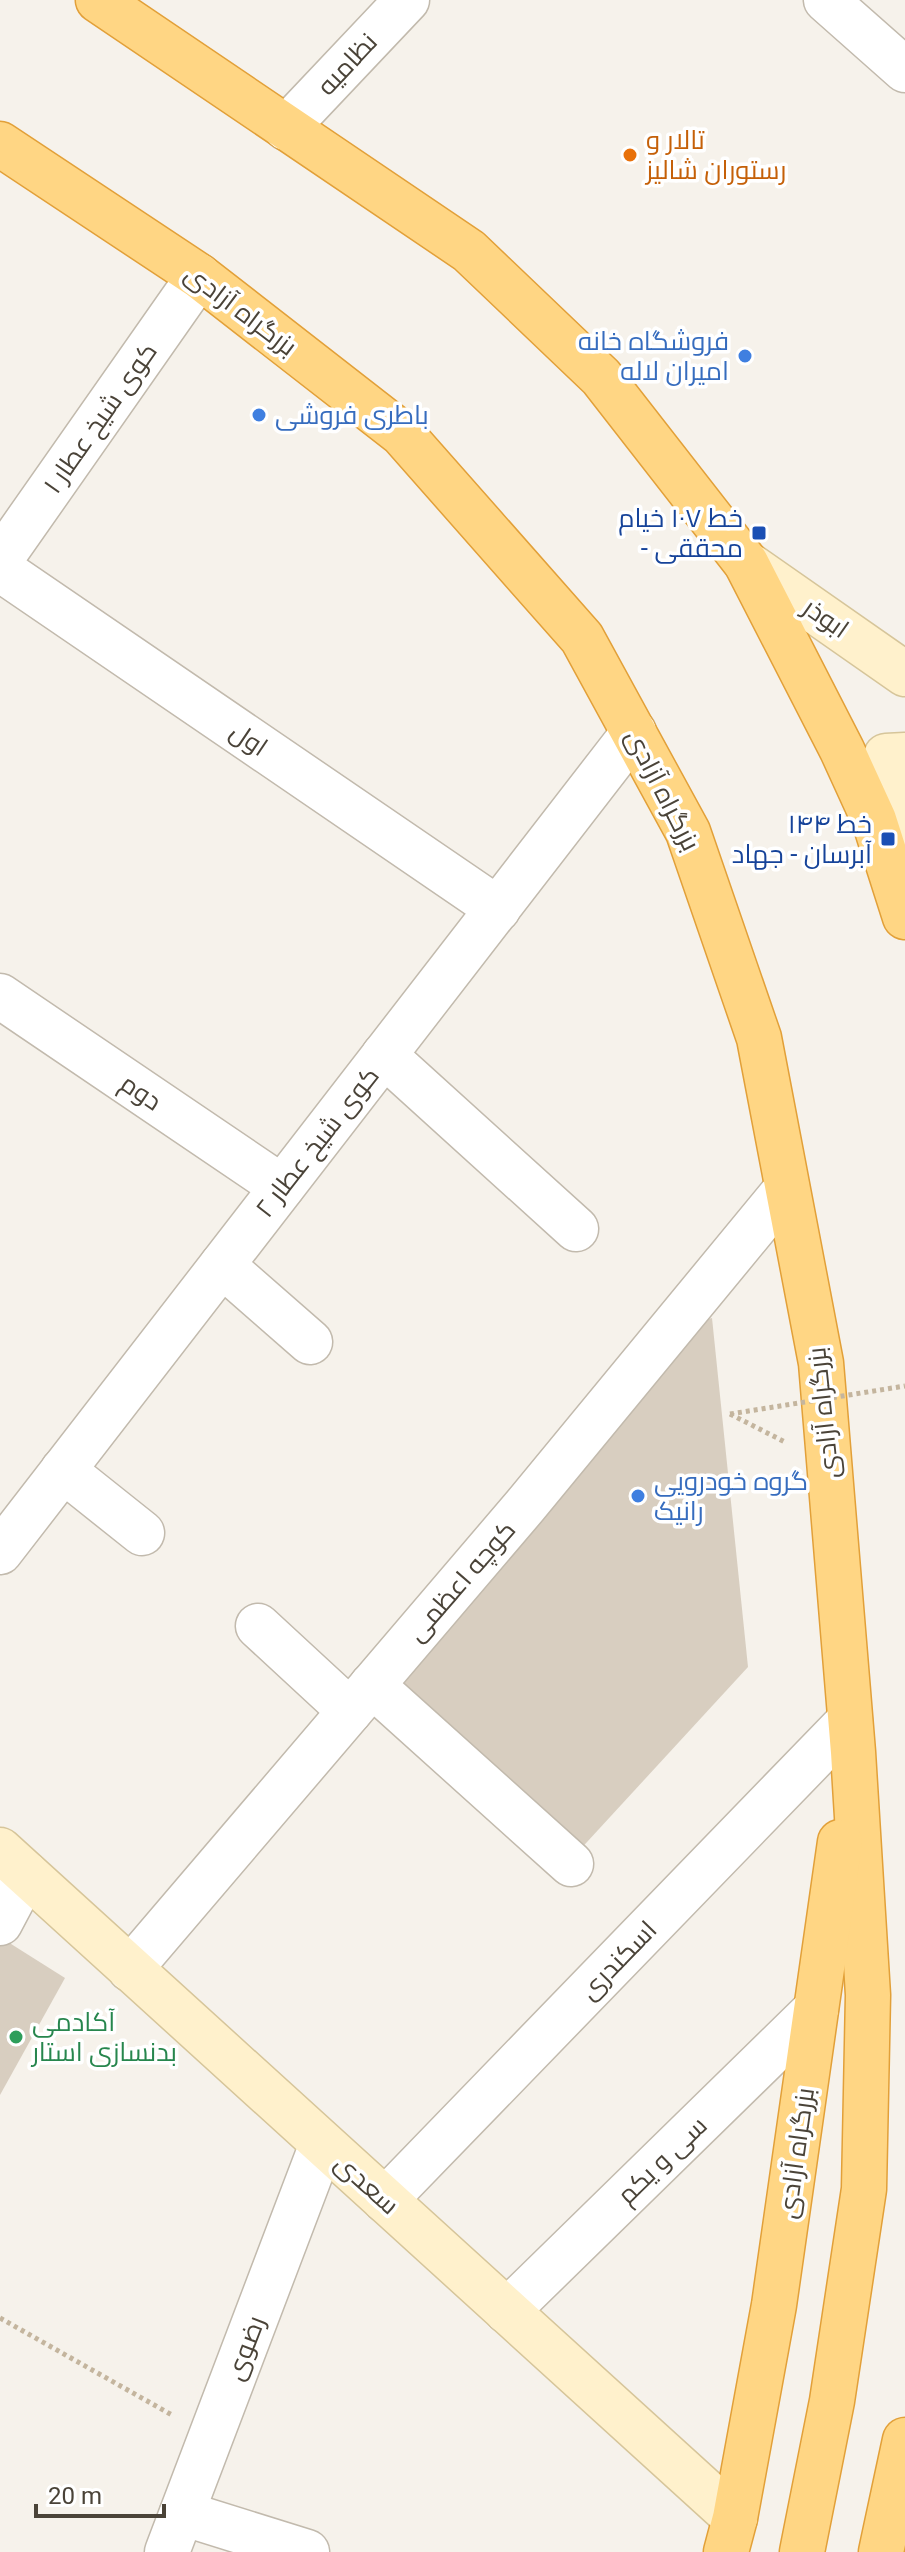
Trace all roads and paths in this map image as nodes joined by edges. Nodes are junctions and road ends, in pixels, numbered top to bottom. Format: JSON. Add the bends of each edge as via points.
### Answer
{"nodes":[{"id":1,"x":98,"y":0,"type":"edge"},
{"id":2,"x":407,"y":0,"type":"edge"},
{"id":3,"x":826,"y":0,"type":"edge"},
{"id":4,"x":905,"y":70,"type":"edge"},
{"id":5,"x":286,"y":128,"type":"junction"},
{"id":6,"x":0,"y":144,"type":"edge"},
{"id":7,"x":199,"y":276,"type":"junction"},
{"id":8,"x":0,"y":560,"type":"edge"},
{"id":9,"x":746,"y":563,"type":"junction"},
{"id":10,"x":0,"y":569,"type":"edge"},
{"id":11,"x":905,"y":674,"type":"edge"},
{"id":12,"x":634,"y":732,"type":"junction"},
{"id":13,"x":905,"y":755,"type":"edge"},
{"id":14,"x":889,"y":866,"type":"junction"},
{"id":15,"x":498,"y":909,"type":"junction"},
{"id":16,"x":905,"y":917,"type":"edge"},
{"id":17,"x":0,"y":996,"type":"edge"},
{"id":18,"x":384,"y":1055,"type":"junction"},
{"id":19,"x":282,"y":1187,"type":"junction"},
{"id":20,"x":787,"y":1188,"type":"junction"},
{"id":21,"x":576,"y":1229,"type":"dead end"},
{"id":22,"x":222,"y":1265,"type":"junction"},
{"id":23,"x":310,"y":1342,"type":"dead end"},
{"id":24,"x":905,"y":1386,"type":"edge"},
{"id":25,"x":730,"y":1414,"type":"dead end"},
{"id":26,"x":63,"y":1470,"type":"junction"},
{"id":27,"x":142,"y":1533,"type":"dead end"},
{"id":28,"x":0,"y":1552,"type":"edge"},
{"id":29,"x":258,"y":1626,"type":"dead end"},
{"id":30,"x":361,"y":1698,"type":"junction"},
{"id":31,"x":852,"y":1736,"type":"junction"},
{"id":32,"x":13,"y":1862,"type":"edge"},
{"id":33,"x":571,"y":1864,"type":"dead end"},
{"id":34,"x":0,"y":1923,"type":"edge"},
{"id":35,"x":130,"y":1969,"type":"junction"},
{"id":36,"x":816,"y":2009,"type":"junction"},
{"id":37,"x":322,"y":2144,"type":"junction"},
{"id":38,"x":385,"y":2200,"type":"junction"},
{"id":39,"x":507,"y":2311,"type":"junction"},
{"id":40,"x":0,"y":2318,"type":"edge"},
{"id":41,"x":211,"y":2437,"type":"junction"},
{"id":42,"x":905,"y":2440,"type":"edge"},
{"id":43,"x":174,"y":2532,"type":"edge"},
{"id":44,"x":730,"y":2535,"type":"edge"},
{"id":45,"x":307,"y":2552,"type":"edge"},
{"id":46,"x":802,"y":2552,"type":"edge"},
{"id":47,"x":881,"y":2552,"type":"edge"}],
"edges":[{"from":1,"to":5,"type":"highway"},
{"from":2,"to":5,"type":"street","name":"نظامیه"},
{"from":3,"to":4,"type":"street"},
{"from":5,"to":9,"type":"highway","via":[[469,251],[601,377]]},
{"from":6,"to":7,"type":"highway","name":"بزرگراه آزادی"},
{"from":7,"to":8,"type":"street","name":"کوی شیخ عطار ۱"},
{"from":7,"to":12,"type":"highway","name":"بزرگراه آزادی","via":[[402,434],[582,638]]},
{"from":9,"to":11,"type":"main road","name":"ابوذر"},
{"from":9,"to":14,"type":"highway","via":[[848,764]]},
{"from":10,"to":15,"type":"street","name":"اول"},
{"from":12,"to":15,"type":"street","name":"کوی شیخ عطار ۲"},
{"from":12,"to":20,"type":"highway","name":"بزرگراه آزادی","via":[[688,832],[759,1038]]},
{"from":13,"to":14,"type":"main road","via":[[886,756]]},
{"from":14,"to":16,"type":"highway"},
{"from":15,"to":18,"type":"street","name":"کوی شیخ عطار ۲"},
{"from":17,"to":19,"type":"street","name":"دوم"},
{"from":18,"to":19,"type":"street","name":"کوی شیخ عطار ۲"},
{"from":18,"to":21,"type":"street"},
{"from":19,"to":22,"type":"street","name":"کوی شیخ عطار ۲"},
{"from":20,"to":30,"type":"street","name":"کوچه اعظمی"},
{"from":20,"to":31,"type":"highway","name":"بزرگراه آزادی","via":[[821,1363]]},
{"from":22,"to":23,"type":"street"},
{"from":22,"to":26,"type":"street","name":"کوی شیخ عطار ۲"},
{"from":24,"to":25,"type":"path","bridge":true},
{"from":26,"to":27,"type":"street"},
{"from":26,"to":28,"type":"street","name":"کوی شیخ عطار ۲"},
{"from":29,"to":30,"type":"street"},
{"from":30,"to":33,"type":"street"},
{"from":30,"to":35,"type":"street","name":"کوچه اعظمی"},
{"from":31,"to":36,"type":"highway","name":"بزرگراه آزادی"},
{"from":31,"to":38,"type":"street","name":"اسکندری"},
{"from":31,"to":46,"type":"highway","name":"بزرگراه آزادی","via":[[868,1995],[864,2189],[832,2401]]},
{"from":32,"to":34,"type":"street"},
{"from":32,"to":35,"type":"main road","name":"سعدی"},
{"from":35,"to":37,"type":"main road","name":"سعدی"},
{"from":36,"to":39,"type":"street","name":"سی و یکم"},
{"from":36,"to":44,"type":"highway","name":"بزرگراه آزادی","via":[[774,2305]]},
{"from":37,"to":38,"type":"main road","name":"سعدی"},
{"from":37,"to":41,"type":"street","name":"رضوی"},
{"from":38,"to":39,"type":"main road","name":"سعدی"},
{"from":39,"to":44,"type":"main road","name":"سعدی"},
{"from":40,"to":41,"type":"path"},
{"from":41,"to":43,"type":"street","name":"رضوی"},
{"from":42,"to":47,"type":"highway"},
{"from":43,"to":45,"type":"street"}]}
